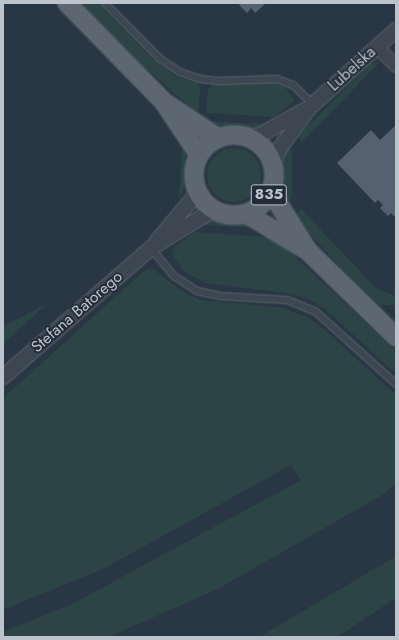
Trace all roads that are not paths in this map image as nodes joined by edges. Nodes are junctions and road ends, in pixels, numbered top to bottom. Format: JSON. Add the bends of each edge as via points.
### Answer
{"nodes":[{"id":1,"x":67,"y":3,"type":"edge"},
{"id":2,"x":105,"y":3,"type":"edge"},
{"id":3,"x":396,"y":30,"type":"edge"},
{"id":4,"x":377,"y":47,"type":"junction"},
{"id":5,"x":396,"y":66,"type":"edge"},
{"id":6,"x":163,"y":101,"type":"junction"},
{"id":7,"x":311,"y":106,"type":"junction"},
{"id":8,"x":218,"y":138,"type":"junction"},
{"id":9,"x":249,"y":138,"type":"junction"},
{"id":10,"x":199,"y":155,"type":"junction"},
{"id":11,"x":273,"y":163,"type":"junction"},
{"id":12,"x":198,"y":192,"type":"junction"},
{"id":13,"x":271,"y":192,"type":"junction"},
{"id":14,"x":213,"y":210,"type":"junction"},
{"id":15,"x":247,"y":214,"type":"junction"},
{"id":16,"x":151,"y":248,"type":"junction"},
{"id":17,"x":308,"y":251,"type":"junction"},
{"id":18,"x":394,"y":330,"type":"edge"},
{"id":19,"x":3,"y":377,"type":"edge"},
{"id":20,"x":396,"y":384,"type":"edge"}],
"edges":[{"from":1,"to":6,"type":"main road"},
{"from":2,"to":7,"type":"lane","via":[[159,58],[180,72],[200,79],[219,81],[277,78],[293,84]]},
{"from":3,"to":4,"type":"street","name":"Lubelska"},
{"from":4,"to":5,"type":"street"},
{"from":4,"to":7,"type":"street","name":"Lubelska"},
{"from":6,"to":8,"type":"main road"},
{"from":6,"to":10,"type":"main road"},
{"from":7,"to":9,"type":"street","name":"Lubelska","via":[[260,135]]},
{"from":7,"to":11,"type":"street","name":"Lubelska","via":[[280,148]]},
{"from":8,"to":9,"type":"main road","via":[[234,135]]},
{"from":8,"to":10,"type":"main road"},
{"from":9,"to":11,"type":"main road","number":"835","via":[[263,147]]},
{"from":10,"to":12,"type":"main road","via":[[194,173]]},
{"from":11,"to":13,"type":"main road","number":"835","via":[[275,178]]},
{"from":12,"to":14,"type":"main road"},
{"from":12,"to":16,"type":"street","name":"Stefana Batorego"},
{"from":13,"to":15,"type":"main road","number":"835","via":[[261,206]]},
{"from":13,"to":17,"type":"main road","number":"835"},
{"from":14,"to":15,"type":"main road","number":"835","via":[[230,216]]},
{"from":14,"to":16,"type":"street","name":"Stefana Batorego"},
{"from":15,"to":17,"type":"main road","number":"835"},
{"from":16,"to":19,"type":"street","name":"Stefana Batorego"},
{"from":16,"to":20,"type":"lane","via":[[174,276],[197,291],[220,296],[287,300],[316,312]]},
{"from":17,"to":18,"type":"main road","number":"835"}]}
